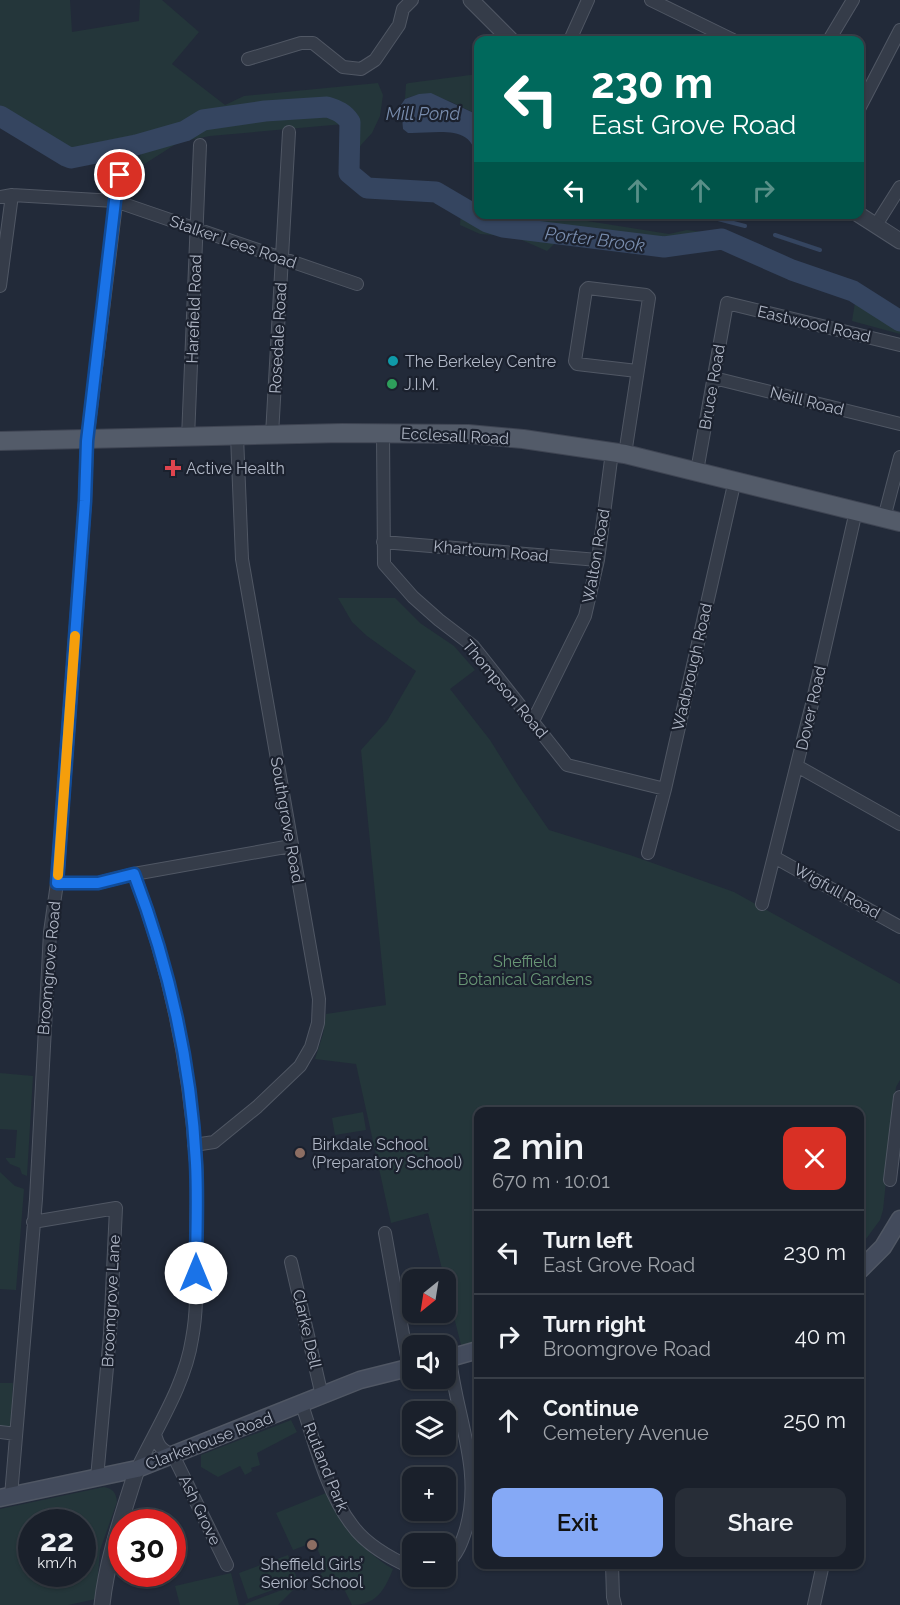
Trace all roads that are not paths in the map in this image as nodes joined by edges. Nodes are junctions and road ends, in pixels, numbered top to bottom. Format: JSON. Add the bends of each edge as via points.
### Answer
{"nodes":[{"id":1,"x":412,"y":0,"type":"edge"},
{"id":2,"x":471,"y":0,"type":"edge"},
{"id":3,"x":588,"y":0,"type":"edge"},
{"id":4,"x":651,"y":0,"type":"edge"},
{"id":5,"x":853,"y":0,"type":"edge"},
{"id":6,"x":900,"y":30,"type":"edge"},
{"id":7,"x":507,"y":36,"type":"edge"},
{"id":8,"x":572,"y":36,"type":"edge"},
{"id":9,"x":721,"y":36,"type":"edge"},
{"id":10,"x":831,"y":36,"type":"edge"},
{"id":11,"x":248,"y":59,"type":"dead end"},
{"id":12,"x":864,"y":99,"type":"edge"},
{"id":13,"x":289,"y":132,"type":"dead end"},
{"id":14,"x":200,"y":145,"type":"dead end"},
{"id":15,"x":122,"y":163,"type":"dead end"},
{"id":16,"x":900,"y":187,"type":"edge"},
{"id":17,"x":6,"y":196,"type":"edge"},
{"id":18,"x":115,"y":201,"type":"junction"},
{"id":19,"x":864,"y":218,"type":"edge"},
{"id":20,"x":876,"y":225,"type":"junction"},
{"id":21,"x":197,"y":231,"type":"junction"},
{"id":22,"x":900,"y":241,"type":"edge"},
{"id":23,"x":282,"y":259,"type":"junction"},
{"id":24,"x":357,"y":285,"type":"dead end"},
{"id":25,"x":0,"y":286,"type":"edge"},
{"id":26,"x":727,"y":303,"type":"joint"},
{"id":27,"x":900,"y":345,"type":"edge"},
{"id":28,"x":638,"y":371,"type":"junction"},
{"id":29,"x":714,"y":378,"type":"junction"},
{"id":30,"x":900,"y":424,"type":"edge"},
{"id":31,"x":383,"y":433,"type":"junction"},
{"id":32,"x":272,"y":435,"type":"junction"},
{"id":33,"x":237,"y":436,"type":"junction"},
{"id":34,"x":188,"y":438,"type":"junction"},
{"id":35,"x":0,"y":441,"type":"edge"},
{"id":36,"x":87,"y":441,"type":"junction"},
{"id":37,"x":619,"y":453,"type":"junction"},
{"id":38,"x":900,"y":457,"type":"edge"},
{"id":39,"x":697,"y":471,"type":"junction"},
{"id":40,"x":735,"y":480,"type":"junction"},
{"id":41,"x":856,"y":511,"type":"junction"},
{"id":42,"x":892,"y":520,"type":"edge"},
{"id":43,"x":383,"y":542,"type":"junction"},
{"id":44,"x":598,"y":560,"type":"junction"},
{"id":45,"x":533,"y":721,"type":"junction"},
{"id":46,"x":797,"y":766,"type":"junction"},
{"id":47,"x":664,"y":789,"type":"junction"},
{"id":48,"x":900,"y":824,"type":"edge"},
{"id":49,"x":291,"y":846,"type":"junction"},
{"id":50,"x":648,"y":853,"type":"dead end"},
{"id":51,"x":774,"y":856,"type":"junction"},
{"id":52,"x":134,"y":874,"type":"junction"},
{"id":53,"x":57,"y":883,"type":"junction"},
{"id":54,"x":762,"y":904,"type":"dead end"},
{"id":55,"x":900,"y":927,"type":"edge"},
{"id":56,"x":900,"y":1097,"type":"edge"},
{"id":57,"x":194,"y":1145,"type":"junction"},
{"id":58,"x":890,"y":1180,"type":"dead end"},
{"id":59,"x":900,"y":1219,"type":"edge"},
{"id":60,"x":33,"y":1222,"type":"junction"},
{"id":61,"x":385,"y":1233,"type":"dead end"},
{"id":62,"x":291,"y":1262,"type":"dead end"},
{"id":63,"x":864,"y":1266,"type":"edge"},
{"id":64,"x":405,"y":1335,"type":"edge"},
{"id":65,"x":474,"y":1351,"type":"edge"},
{"id":66,"x":456,"y":1357,"type":"edge"},
{"id":67,"x":402,"y":1370,"type":"edge"},
{"id":68,"x":455,"y":1389,"type":"edge"},
{"id":69,"x":322,"y":1396,"type":"junction"},
{"id":70,"x":302,"y":1404,"type":"junction"},
{"id":71,"x":0,"y":1432,"type":"edge"},
{"id":72,"x":16,"y":1434,"type":"junction"},
{"id":73,"x":156,"y":1434,"type":"junction"},
{"id":74,"x":173,"y":1455,"type":"junction"},
{"id":75,"x":137,"y":1469,"type":"junction"},
{"id":76,"x":97,"y":1478,"type":"junction"},
{"id":77,"x":5,"y":1497,"type":"edge"},
{"id":78,"x":456,"y":1554,"type":"edge"},
{"id":79,"x":402,"y":1563,"type":"edge"},
{"id":80,"x":227,"y":1565,"type":"dead end"},
{"id":81,"x":612,"y":1569,"type":"edge"},
{"id":82,"x":822,"y":1569,"type":"edge"},
{"id":83,"x":102,"y":1605,"type":"edge"},
{"id":84,"x":615,"y":1605,"type":"edge"},
{"id":85,"x":814,"y":1605,"type":"edge"}],
"edges":[{"from":1,"to":11,"type":"street","via":[[375,60],[361,69],[343,67],[313,44],[301,43]]},
{"from":2,"to":7,"type":"street"},
{"from":3,"to":8,"type":"street"},
{"from":4,"to":9,"type":"street"},
{"from":5,"to":10,"type":"street"},
{"from":6,"to":12,"type":"street"},
{"from":13,"to":23,"type":"street","name":"Rosedale Road"},
{"from":14,"to":21,"type":"street","name":"Harefield Road"},
{"from":15,"to":18,"type":"street","name":"Broomgrove Road"},
{"from":16,"to":20,"type":"street"},
{"from":17,"to":18,"type":"street","name":"Stalker Lees Road"},
{"from":17,"to":25,"type":"street"},
{"from":18,"to":21,"type":"street","name":"Stalker Lees Road"},
{"from":18,"to":36,"type":"street","name":"Broomgrove Road"},
{"from":19,"to":20,"type":"street"},
{"from":20,"to":22,"type":"street"},
{"from":21,"to":23,"type":"street","name":"Stalker Lees Road"},
{"from":21,"to":34,"type":"street","name":"Harefield Road"},
{"from":23,"to":24,"type":"street","name":"Stalker Lees Road"},
{"from":23,"to":32,"type":"street","name":"Rosedale Road"},
{"from":26,"to":27,"type":"street","name":"Eastwood Road"},
{"from":26,"to":29,"type":"street","name":"Bruce Road"},
{"from":28,"to":28,"type":"street","name":"Walton Road","via":[[649,298],[588,288],[574,361]]},
{"from":28,"to":37,"type":"street","name":"Walton Road"},
{"from":29,"to":30,"type":"street","name":"Neill Road"},
{"from":29,"to":39,"type":"street","name":"Bruce Road"},
{"from":31,"to":32,"type":"main road","name":"Ecclesall Road"},
{"from":31,"to":37,"type":"main road","name":"Ecclesall Road","via":[[468,434]]},
{"from":31,"to":43,"type":"street","name":"Thompson Road"},
{"from":32,"to":33,"type":"main road","name":"Ecclesall Road"},
{"from":33,"to":34,"type":"main road","name":"Ecclesall Road"},
{"from":33,"to":49,"type":"street","name":"Southgrove Road","via":[[242,559]]},
{"from":34,"to":36,"type":"main road","name":"Ecclesall Road"},
{"from":35,"to":36,"type":"main road","name":"Ecclesall Road"},
{"from":36,"to":53,"type":"street","name":"Broomgrove Road"},
{"from":37,"to":39,"type":"main road","name":"Ecclesall Road"},
{"from":37,"to":44,"type":"street","name":"Walton Road"},
{"from":38,"to":42,"type":"street"},
{"from":39,"to":40,"type":"main road","name":"Ecclesall Road"},
{"from":40,"to":41,"type":"main road","name":"Ecclesall Road"},
{"from":40,"to":47,"type":"street","name":"Wadbrough Road"},
{"from":41,"to":42,"type":"main road","name":"Ecclesall Road"},
{"from":41,"to":46,"type":"street","name":"Dover Road"},
{"from":43,"to":44,"type":"street","name":"Khartoum Road"},
{"from":43,"to":45,"type":"street","name":"Thompson Road","via":[[384,564],[394,578],[439,621],[473,646]]},
{"from":44,"to":45,"type":"street","name":"Walton Road","via":[[585,616]]},
{"from":45,"to":47,"type":"street","name":"Thompson Road","via":[[567,765]]},
{"from":46,"to":48,"type":"street"},
{"from":46,"to":51,"type":"street","name":"Dover Road"},
{"from":47,"to":50,"type":"street","name":"Wadbrough Road"},
{"from":49,"to":52,"type":"street"},
{"from":49,"to":57,"type":"street","name":"Southgrove Road","via":[[319,999],[318,1023],[300,1066],[214,1142]]},
{"from":51,"to":54,"type":"street","name":"Dover Road"},
{"from":51,"to":55,"type":"street","name":"Wigfull Road"},
{"from":52,"to":53,"type":"street","via":[[98,883]]},
{"from":52,"to":57,"type":"street","via":[[164,962],[183,1053]]},
{"from":53,"to":60,"type":"street","name":"Broomgrove Road"},
{"from":56,"to":58,"type":"street"},
{"from":57,"to":73,"type":"street","via":[[196,1297],[192,1339],[184,1369]]},
{"from":59,"to":63,"type":"main road","via":[[883,1247]]},
{"from":60,"to":72,"type":"street","name":"Broomgrove Road"},
{"from":60,"to":76,"type":"street","name":"Broomgrove Lane","via":[[116,1208]]},
{"from":61,"to":64,"type":"street"},
{"from":62,"to":69,"type":"street","name":"Clarke Dell"},
{"from":65,"to":66,"type":"main road"},
{"from":67,"to":69,"type":"main road","name":"Clarkehouse Road","via":[[360,1380]]},
{"from":68,"to":78,"type":"street","via":[[473,1483],[471,1511]]},
{"from":69,"to":70,"type":"main road","name":"Clarkehouse Road"},
{"from":70,"to":74,"type":"main road","name":"Clarkehouse Road"},
{"from":70,"to":79,"type":"street","name":"Rutland Park","via":[[338,1503],[352,1527],[382,1553]]},
{"from":71,"to":72,"type":"street"},
{"from":72,"to":77,"type":"street","name":"Broomgrove Road"},
{"from":73,"to":74,"type":"street","name":"Ash Grove","via":[[163,1451]]},
{"from":73,"to":75,"type":"street"},
{"from":74,"to":75,"type":"main road","name":"Clarkehouse Road"},
{"from":74,"to":80,"type":"street","name":"Ash Grove"},
{"from":75,"to":76,"type":"main road","name":"Clarkehouse Road"},
{"from":75,"to":83,"type":"street","via":[[114,1540]]},
{"from":76,"to":77,"type":"main road","name":"Clarkehouse Road"},
{"from":81,"to":84,"type":"street"},
{"from":82,"to":85,"type":"street"}]}
